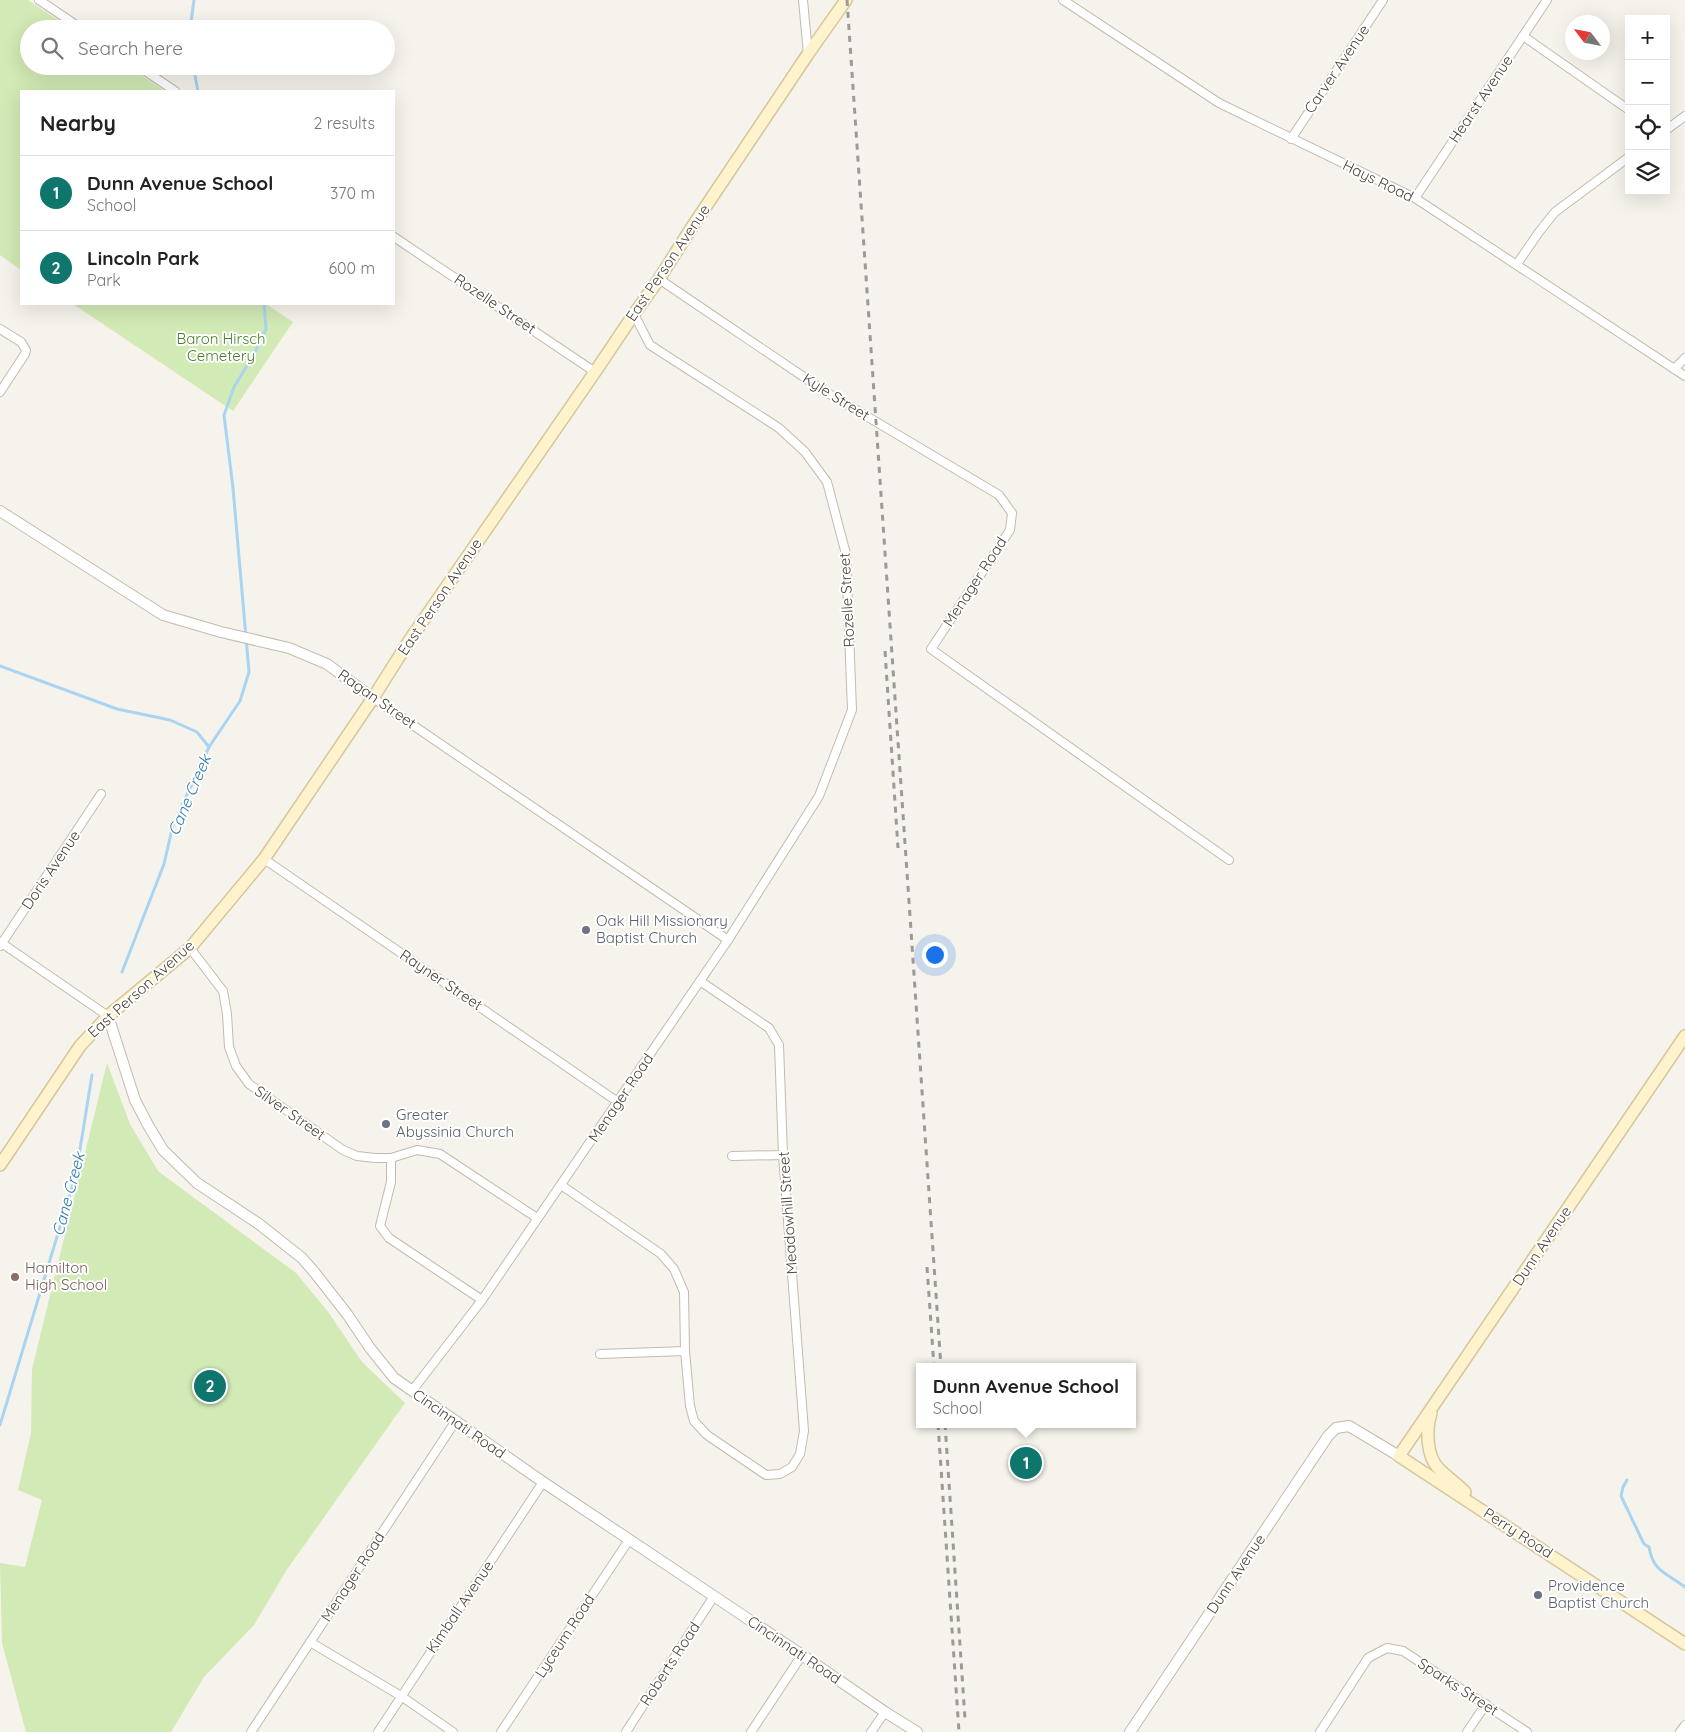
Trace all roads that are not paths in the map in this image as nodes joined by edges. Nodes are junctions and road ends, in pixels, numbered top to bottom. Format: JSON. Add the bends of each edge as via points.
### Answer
{"nodes":[{"id":1,"x":39,"y":0,"type":"edge"},
{"id":2,"x":803,"y":0,"type":"edge"},
{"id":3,"x":846,"y":0,"type":"edge"},
{"id":4,"x":1063,"y":0,"type":"edge"},
{"id":5,"x":1383,"y":0,"type":"edge"},
{"id":6,"x":1547,"y":0,"type":"edge"},
{"id":7,"x":69,"y":20,"type":"edge"},
{"id":8,"x":1523,"y":36,"type":"junction"},
{"id":9,"x":808,"y":54,"type":"junction"},
{"id":10,"x":150,"y":75,"type":"edge"},
{"id":11,"x":171,"y":90,"type":"edge"},
{"id":12,"x":1625,"y":107,"type":"edge"},
{"id":13,"x":1685,"y":116,"type":"edge"},
{"id":14,"x":1670,"y":127,"type":"edge"},
{"id":15,"x":1291,"y":139,"type":"junction"},
{"id":16,"x":1625,"y":160,"type":"edge"},
{"id":17,"x":1415,"y":198,"type":"junction"},
{"id":18,"x":395,"y":238,"type":"edge"},
{"id":19,"x":1517,"y":264,"type":"junction"},
{"id":20,"x":659,"y":279,"type":"junction"},
{"id":21,"x":634,"y":314,"type":"junction"},
{"id":22,"x":0,"y":328,"type":"edge"},
{"id":23,"x":1685,"y":358,"type":"edge"},
{"id":24,"x":1674,"y":368,"type":"junction"},
{"id":25,"x":595,"y":372,"type":"junction"},
{"id":26,"x":1685,"y":376,"type":"edge"},
{"id":27,"x":0,"y":392,"type":"edge"},
{"id":28,"x":0,"y":510,"type":"edge"},
{"id":29,"x":1012,"y":513,"type":"joint"},
{"id":30,"x":372,"y":698,"type":"junction"},
{"id":31,"x":101,"y":794,"type":"dead end"},
{"id":32,"x":818,"y":796,"type":"joint"},
{"id":33,"x":264,"y":859,"type":"junction"},
{"id":34,"x":1229,"y":860,"type":"dead end"},
{"id":35,"x":728,"y":940,"type":"junction"},
{"id":36,"x":1,"y":944,"type":"edge"},
{"id":37,"x":190,"y":948,"type":"junction"},
{"id":38,"x":700,"y":981,"type":"junction"},
{"id":39,"x":108,"y":1016,"type":"junction"},
{"id":40,"x":1685,"y":1036,"type":"edge"},
{"id":41,"x":618,"y":1102,"type":"junction"},
{"id":42,"x":784,"y":1155,"type":"junction"},
{"id":43,"x":732,"y":1156,"type":"dead end"},
{"id":44,"x":391,"y":1158,"type":"junction"},
{"id":45,"x":0,"y":1166,"type":"edge"},
{"id":46,"x":561,"y":1184,"type":"junction"},
{"id":47,"x":537,"y":1218,"type":"junction"},
{"id":48,"x":482,"y":1300,"type":"junction"},
{"id":49,"x":685,"y":1351,"type":"junction"},
{"id":50,"x":600,"y":1354,"type":"dead end"},
{"id":51,"x":412,"y":1391,"type":"junction"},
{"id":52,"x":1433,"y":1406,"type":"junction"},
{"id":53,"x":455,"y":1422,"type":"junction"},
{"id":54,"x":1349,"y":1426,"type":"joint"},
{"id":55,"x":1399,"y":1456,"type":"junction"},
{"id":56,"x":543,"y":1482,"type":"junction"},
{"id":57,"x":1484,"y":1510,"type":"junction"},
{"id":58,"x":629,"y":1540,"type":"junction"},
{"id":59,"x":714,"y":1596,"type":"junction"},
{"id":60,"x":310,"y":1642,"type":"junction"},
{"id":61,"x":1685,"y":1644,"type":"edge"},
{"id":62,"x":802,"y":1655,"type":"junction"},
{"id":63,"x":401,"y":1696,"type":"junction"},
{"id":64,"x":1486,"y":1704,"type":"junction"},
{"id":65,"x":885,"y":1712,"type":"junction"},
{"id":66,"x":1685,"y":1725,"type":"edge"},
{"id":67,"x":251,"y":1732,"type":"edge"},
{"id":68,"x":378,"y":1732,"type":"edge"},
{"id":69,"x":453,"y":1732,"type":"edge"},
{"id":70,"x":501,"y":1732,"type":"edge"},
{"id":71,"x":626,"y":1732,"type":"edge"},
{"id":72,"x":751,"y":1732,"type":"edge"},
{"id":73,"x":871,"y":1732,"type":"edge"},
{"id":74,"x":917,"y":1732,"type":"edge"},
{"id":75,"x":1130,"y":1732,"type":"edge"},
{"id":76,"x":1320,"y":1732,"type":"edge"},
{"id":77,"x":1467,"y":1732,"type":"edge"},
{"id":78,"x":1527,"y":1732,"type":"edge"},
{"id":79,"x":1680,"y":1732,"type":"edge"}],
"edges":[{"from":1,"to":7,"type":"street"},
{"from":2,"to":9,"type":"street"},
{"from":3,"to":9,"type":"main road","name":"East Person Avenue"},
{"from":4,"to":15,"type":"street","name":"Hays Road","via":[[1219,103]]},
{"from":5,"to":15,"type":"street","name":"Carver Avenue"},
{"from":6,"to":8,"type":"street","name":"Hearst Avenue"},
{"from":8,"to":12,"type":"street"},
{"from":8,"to":17,"type":"street","name":"Hearst Avenue"},
{"from":9,"to":20,"type":"main road","name":"East Person Avenue"},
{"from":10,"to":11,"type":"street"},
{"from":13,"to":14,"type":"street"},
{"from":15,"to":17,"type":"street","name":"Hays Road"},
{"from":16,"to":19,"type":"street","via":[[1555,212]]},
{"from":17,"to":19,"type":"street","name":"Hays Road"},
{"from":18,"to":25,"type":"street","name":"Rozelle Street"},
{"from":19,"to":24,"type":"street","name":"Hays Road"},
{"from":20,"to":21,"type":"main road","name":"East Person Avenue"},
{"from":20,"to":29,"type":"street","name":"Kyle Street","via":[[826,392],[999,495]]},
{"from":21,"to":25,"type":"main road","name":"East Person Avenue"},
{"from":21,"to":32,"type":"street","name":"Rozelle Street","via":[[650,345],[779,428],[805,452],[827,482],[846,554],[852,710]]},
{"from":22,"to":27,"type":"street","via":[[21,342],[26,350]]},
{"from":23,"to":24,"type":"street"},
{"from":24,"to":26,"type":"street","name":"Hays Road"},
{"from":25,"to":30,"type":"main road","name":"East Person Avenue"},
{"from":28,"to":30,"type":"street","name":"Ragan Street","via":[[163,615],[289,648],[327,664]]},
{"from":29,"to":34,"type":"street","name":"Menager Road","via":[[1010,530],[932,649]]},
{"from":30,"to":33,"type":"main road","name":"East Person Avenue"},
{"from":30,"to":35,"type":"street","name":"Ragan Street"},
{"from":31,"to":36,"type":"street","name":"Doris Avenue"},
{"from":32,"to":35,"type":"street","name":"Menager Road"},
{"from":33,"to":37,"type":"main road","name":"East Person Avenue"},
{"from":33,"to":41,"type":"street","name":"Rayner Street"},
{"from":35,"to":38,"type":"street","name":"Menager Road"},
{"from":36,"to":39,"type":"street"},
{"from":37,"to":39,"type":"main road","name":"East Person Avenue"},
{"from":37,"to":44,"type":"street","name":"Silver Street","via":[[223,991],[229,1047],[236,1066],[249,1084],[343,1150],[356,1156]]},
{"from":38,"to":41,"type":"street","name":"Menager Road"},
{"from":38,"to":42,"type":"street","name":"Meadowhill Street","via":[[769,1028],[779,1045]]},
{"from":39,"to":45,"type":"main road","name":"East Person Avenue","via":[[80,1046]]},
{"from":39,"to":51,"type":"street","name":"Cincinnati Road","via":[[135,1100],[163,1150],[197,1183],[259,1224],[302,1258],[394,1378]]},
{"from":40,"to":52,"type":"main road","name":"Dunn Avenue"},
{"from":41,"to":46,"type":"street","name":"Menager Road"},
{"from":42,"to":43,"type":"street"},
{"from":42,"to":49,"type":"street","name":"Meadowhill Street","via":[[804,1431],[800,1454],[792,1467],[780,1474],[766,1475],[707,1435],[694,1421]]},
{"from":44,"to":47,"type":"street","via":[[417,1150],[440,1154]]},
{"from":44,"to":48,"type":"street","via":[[392,1182],[380,1226],[389,1238]]},
{"from":46,"to":47,"type":"street","name":"Menager Road"},
{"from":46,"to":49,"type":"street","via":[[661,1254],[674,1269],[684,1292]]},
{"from":47,"to":48,"type":"street","name":"Menager Road"},
{"from":48,"to":51,"type":"street","name":"Menager Road"},
{"from":49,"to":50,"type":"street"},
{"from":51,"to":53,"type":"street","name":"Cincinnati Road"},
{"from":52,"to":55,"type":"main road","name":"Dunn Avenue"},
{"from":52,"to":57,"type":"main road","via":[[1428,1433],[1430,1452],[1438,1468]]},
{"from":53,"to":56,"type":"street","name":"Cincinnati Road"},
{"from":53,"to":60,"type":"street","name":"Menager Road"},
{"from":54,"to":55,"type":"street","name":"Perry Road"},
{"from":54,"to":75,"type":"street","name":"Dunn Avenue","via":[[1336,1428],[1328,1436]]},
{"from":55,"to":57,"type":"main road","name":"Perry Road"},
{"from":56,"to":58,"type":"street","name":"Cincinnati Road"},
{"from":56,"to":63,"type":"street","name":"Kimball Avenue"},
{"from":57,"to":61,"type":"main road","name":"Perry Road"},
{"from":58,"to":59,"type":"street","name":"Cincinnati Road"},
{"from":58,"to":70,"type":"street","name":"Lyceum Road"},
{"from":59,"to":62,"type":"street","name":"Cincinnati Road"},
{"from":59,"to":71,"type":"street","name":"Roberts Road"},
{"from":60,"to":63,"type":"street"},
{"from":60,"to":67,"type":"street","name":"Menager Road"},
{"from":62,"to":65,"type":"street","name":"Cincinnati Road"},
{"from":62,"to":72,"type":"street"},
{"from":63,"to":68,"type":"street","name":"Kimball Avenue"},
{"from":63,"to":69,"type":"street"},
{"from":64,"to":76,"type":"street","name":"Sparks Street","via":[[1403,1652],[1387,1648],[1368,1658]]},
{"from":64,"to":77,"type":"street"},
{"from":64,"to":78,"type":"street","name":"Sparks Street"},
{"from":65,"to":73,"type":"street"},
{"from":65,"to":74,"type":"street","name":"Cincinnati Road"},
{"from":66,"to":79,"type":"street"}]}
